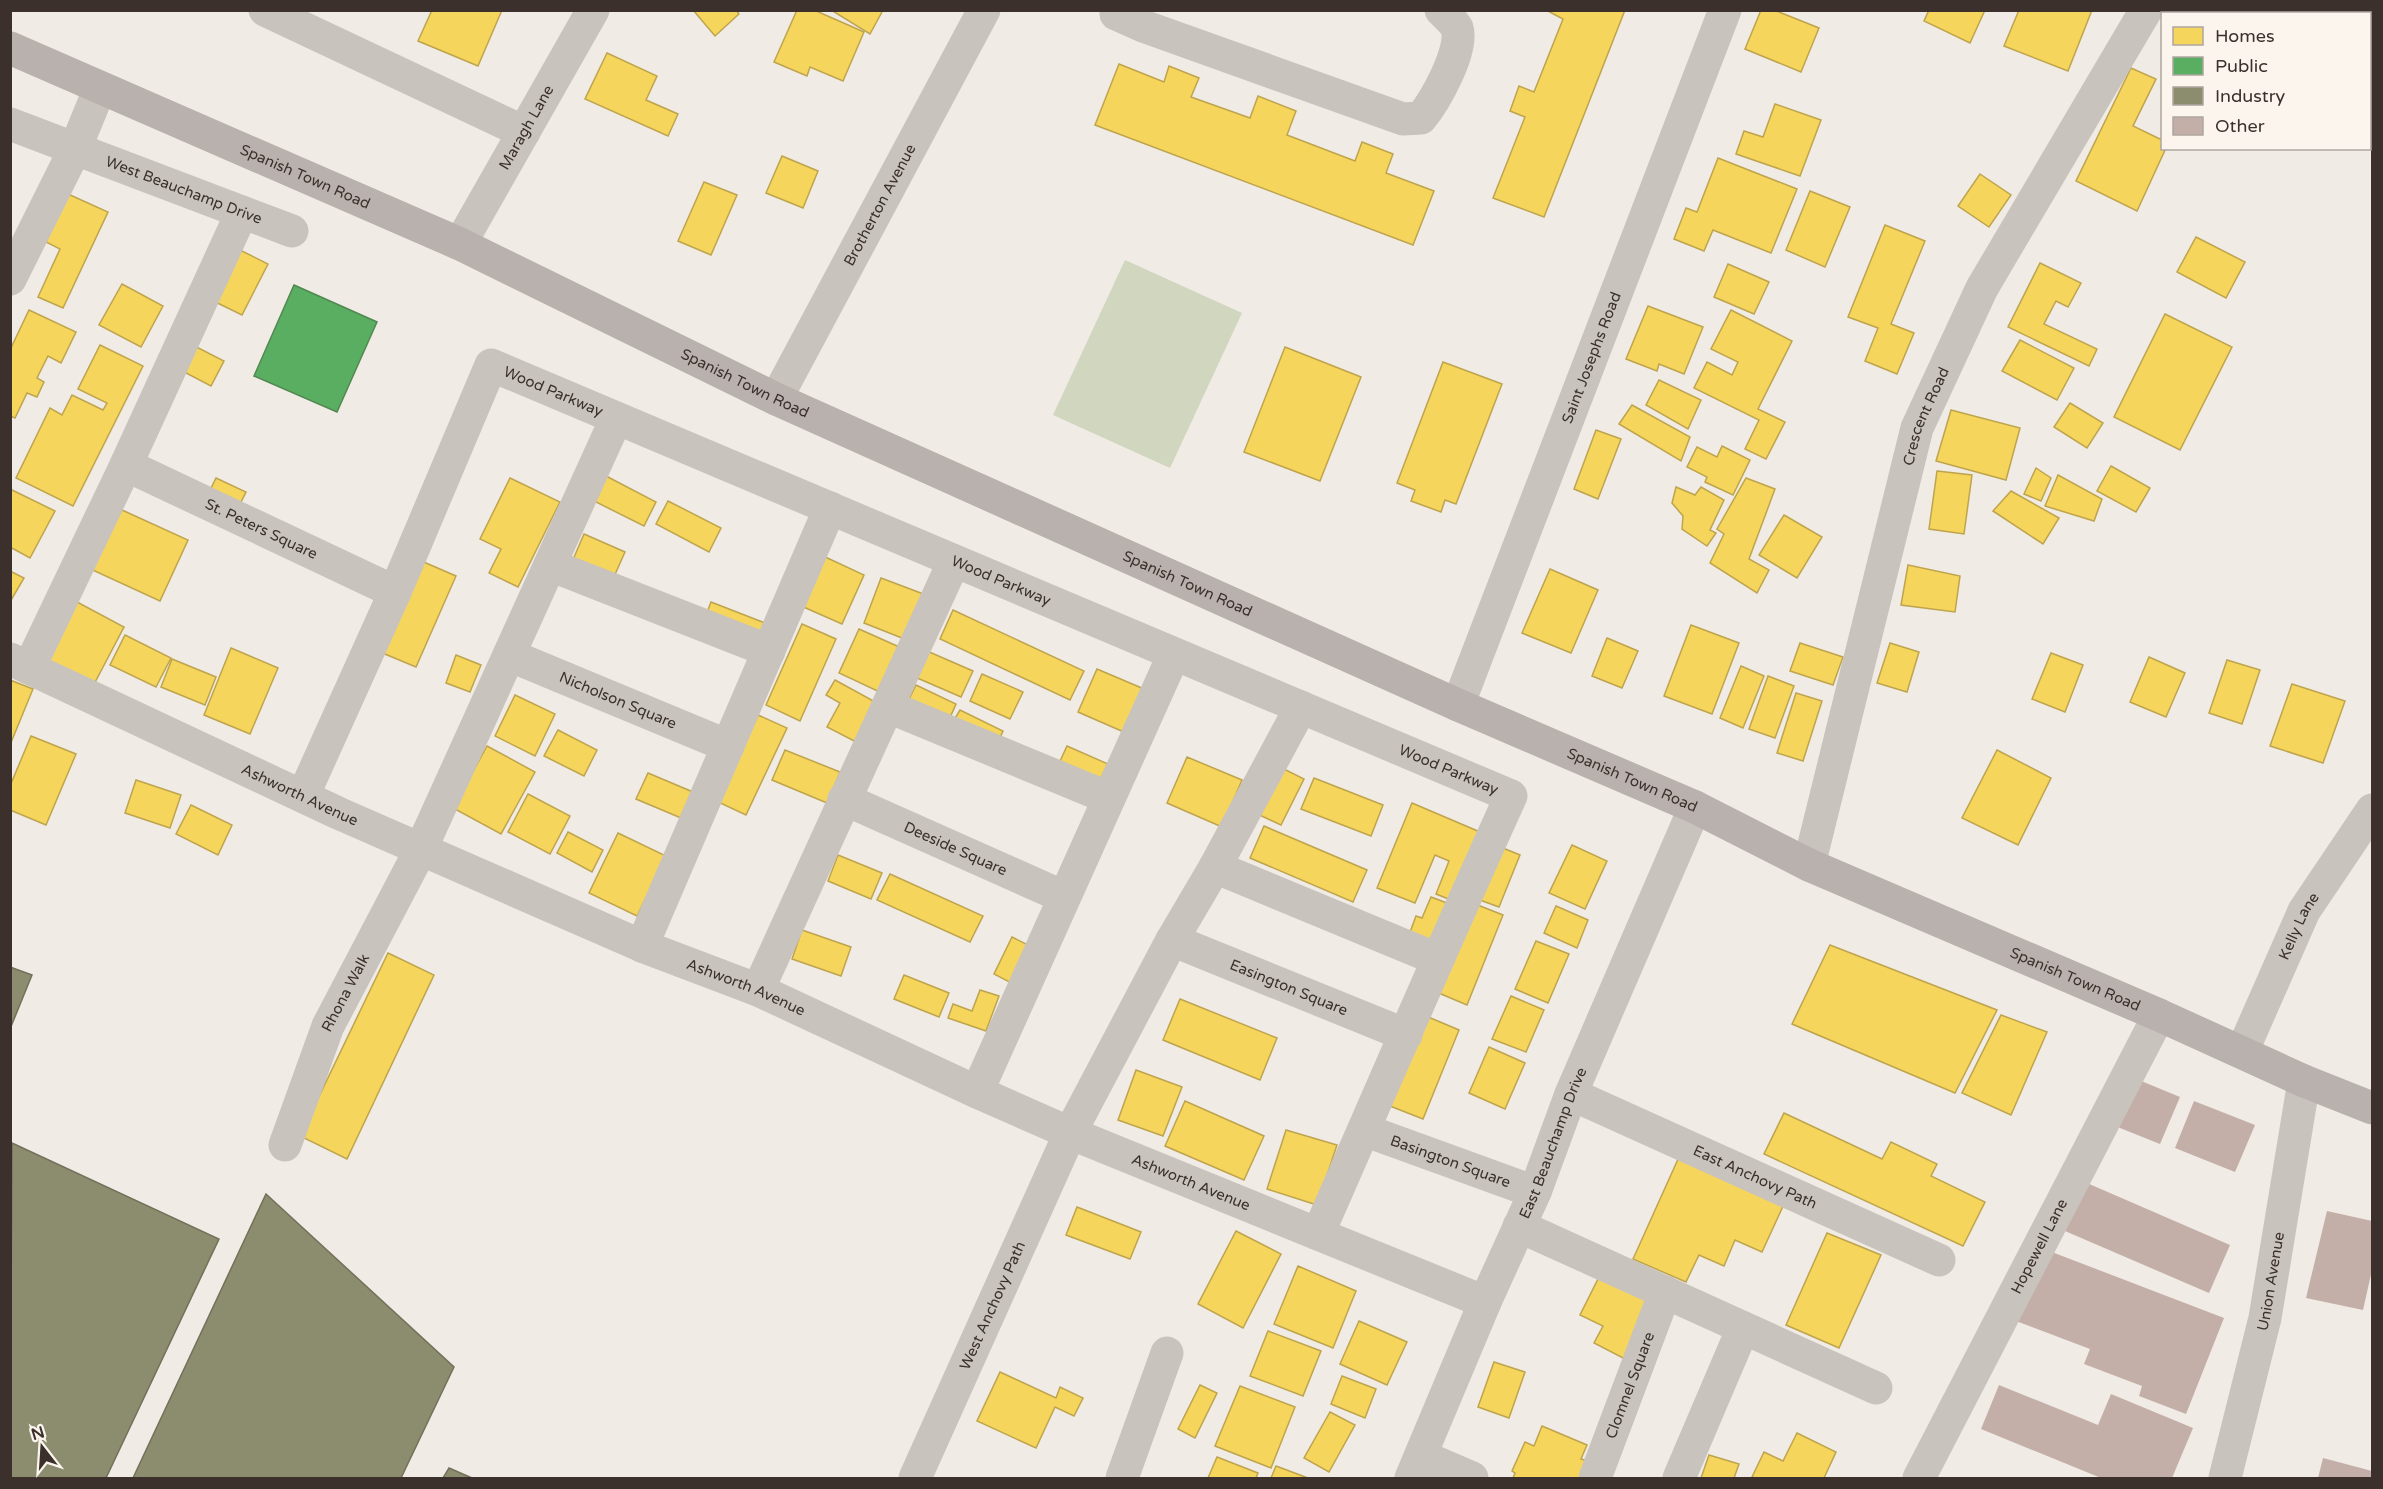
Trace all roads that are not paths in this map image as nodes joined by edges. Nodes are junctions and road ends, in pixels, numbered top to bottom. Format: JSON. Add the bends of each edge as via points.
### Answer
{"nodes":[{"id":1,"x":265,"y":10,"type":"edge"},
{"id":2,"x":593,"y":10,"type":"edge"},
{"id":3,"x":984,"y":10,"type":"edge"},
{"id":4,"x":1116,"y":10,"type":"edge"},
{"id":5,"x":1441,"y":10,"type":"edge"},
{"id":6,"x":1725,"y":10,"type":"edge"},
{"id":7,"x":2146,"y":10,"type":"edge"},
{"id":8,"x":10,"y":48,"type":"edge"},
{"id":9,"x":100,"y":88,"type":"junction"},
{"id":10,"x":10,"y":124,"type":"edge"},
{"id":11,"x":524,"y":132,"type":"junction"},
{"id":12,"x":75,"y":148,"type":"junction"},
{"id":13,"x":242,"y":212,"type":"junction"},
{"id":14,"x":292,"y":231,"type":"dead end"},
{"id":15,"x":460,"y":244,"type":"junction"},
{"id":16,"x":10,"y":279,"type":"edge"},
{"id":17,"x":776,"y":399,"type":"junction"},
{"id":18,"x":616,"y":418,"type":"junction"},
{"id":19,"x":126,"y":465,"type":"junction"},
{"id":20,"x":830,"y":508,"type":"junction"},
{"id":21,"x":954,"y":561,"type":"junction"},
{"id":22,"x":550,"y":566,"type":"junction"},
{"id":23,"x":395,"y":592,"type":"junction"},
{"id":24,"x":769,"y":651,"type":"junction"},
{"id":25,"x":1174,"y":654,"type":"junction"},
{"id":26,"x":509,"y":655,"type":"junction"},
{"id":27,"x":20,"y":664,"type":"edge"},
{"id":28,"x":1458,"y":705,"type":"junction"},
{"id":29,"x":889,"y":706,"type":"junction"},
{"id":30,"x":1300,"y":707,"type":"junction"},
{"id":31,"x":728,"y":746,"type":"junction"},
{"id":32,"x":303,"y":796,"type":"junction"},
{"id":33,"x":1109,"y":798,"type":"junction"},
{"id":34,"x":844,"y":799,"type":"junction"},
{"id":35,"x":1695,"y":807,"type":"junction"},
{"id":36,"x":2373,"y":810,"type":"edge"},
{"id":37,"x":421,"y":849,"type":"junction"},
{"id":38,"x":1809,"y":865,"type":"junction"},
{"id":39,"x":1215,"y":867,"type":"junction"},
{"id":40,"x":1064,"y":897,"type":"junction"},
{"id":41,"x":1172,"y":940,"type":"junction"},
{"id":42,"x":642,"y":946,"type":"junction"},
{"id":43,"x":1437,"y":959,"type":"junction"},
{"id":44,"x":758,"y":990,"type":"junction"},
{"id":45,"x":2159,"y":1015,"type":"junction"},
{"id":46,"x":1406,"y":1035,"type":"junction"},
{"id":47,"x":2242,"y":1052,"type":"junction"},
{"id":48,"x":2304,"y":1081,"type":"junction"},
{"id":49,"x":977,"y":1092,"type":"junction"},
{"id":50,"x":1571,"y":1094,"type":"junction"},
{"id":51,"x":2373,"y":1108,"type":"edge"},
{"id":52,"x":1364,"y":1130,"type":"junction"},
{"id":53,"x":1070,"y":1133,"type":"junction"},
{"id":54,"x":285,"y":1145,"type":"dead end"},
{"id":55,"x":1535,"y":1191,"type":"junction"},
{"id":56,"x":1519,"y":1226,"type":"junction"},
{"id":57,"x":1318,"y":1234,"type":"junction"},
{"id":58,"x":1939,"y":1260,"type":"dead end"},
{"id":59,"x":1665,"y":1292,"type":"junction"},
{"id":60,"x":1485,"y":1302,"type":"junction"},
{"id":61,"x":1743,"y":1329,"type":"junction"},
{"id":62,"x":1167,"y":1353,"type":"dead end"},
{"id":63,"x":1876,"y":1388,"type":"dead end"},
{"id":64,"x":1416,"y":1467,"type":"edge"},
{"id":65,"x":915,"y":1479,"type":"edge"},
{"id":66,"x":1122,"y":1479,"type":"edge"},
{"id":67,"x":1472,"y":1479,"type":"edge"},
{"id":68,"x":1595,"y":1479,"type":"edge"},
{"id":69,"x":1679,"y":1479,"type":"edge"},
{"id":70,"x":1919,"y":1479,"type":"edge"},
{"id":71,"x":2225,"y":1479,"type":"edge"}],
"edges":[{"from":1,"to":11,"type":"street"},
{"from":2,"to":11,"type":"street","name":"Maragh Lane"},
{"from":3,"to":17,"type":"street","name":"Brotherton Avenue"},
{"from":4,"to":5,"type":"street","via":[[1116,14],[1143,27],[1403,119],[1420,118],[1432,105],[1459,44],[1456,26]]},
{"from":6,"to":28,"type":"street","name":"Saint Josephs Road"},
{"from":7,"to":38,"type":"street","name":"Crescent Road","via":[[1982,288],[1917,428]]},
{"from":8,"to":9,"type":"main road","name":"Spanish Town Road"},
{"from":9,"to":12,"type":"street"},
{"from":9,"to":15,"type":"main road","name":"Spanish Town Road"},
{"from":10,"to":12,"type":"street","name":"West Beauchamp Drive"},
{"from":11,"to":15,"type":"street","name":"Maragh Lane"},
{"from":12,"to":13,"type":"street","name":"West Beauchamp Drive"},
{"from":12,"to":16,"type":"street"},
{"from":13,"to":14,"type":"street","name":"West Beauchamp Drive"},
{"from":13,"to":19,"type":"street"},
{"from":15,"to":17,"type":"main road","name":"Spanish Town Road"},
{"from":17,"to":28,"type":"main road","name":"Spanish Town Road"},
{"from":18,"to":20,"type":"street","name":"Wood Parkway"},
{"from":18,"to":22,"type":"street"},
{"from":18,"to":23,"type":"street","name":"Wood Parkway","via":[[491,365]]},
{"from":19,"to":23,"type":"street","name":"St. Peters Square"},
{"from":19,"to":27,"type":"street"},
{"from":20,"to":21,"type":"street","name":"Wood Parkway"},
{"from":20,"to":24,"type":"street"},
{"from":21,"to":25,"type":"street","name":"Wood Parkway"},
{"from":21,"to":29,"type":"street"},
{"from":22,"to":24,"type":"street"},
{"from":22,"to":26,"type":"street"},
{"from":23,"to":32,"type":"street"},
{"from":24,"to":31,"type":"street"},
{"from":25,"to":30,"type":"street","name":"Wood Parkway"},
{"from":25,"to":33,"type":"street"},
{"from":26,"to":31,"type":"street","name":"Nicholson Square"},
{"from":26,"to":37,"type":"street"},
{"from":27,"to":32,"type":"street","name":"Ashworth Avenue"},
{"from":28,"to":35,"type":"main road","name":"Spanish Town Road"},
{"from":29,"to":33,"type":"street"},
{"from":29,"to":34,"type":"street"},
{"from":30,"to":39,"type":"street"},
{"from":30,"to":43,"type":"street","name":"Wood Parkway","via":[[1511,796]]},
{"from":31,"to":42,"type":"street"},
{"from":32,"to":37,"type":"street","name":"Ashworth Avenue"},
{"from":33,"to":40,"type":"street"},
{"from":34,"to":40,"type":"street","name":"Deeside Square"},
{"from":34,"to":44,"type":"street"},
{"from":35,"to":38,"type":"main road","name":"Spanish Town Road"},
{"from":35,"to":50,"type":"street","name":"East Beauchamp Drive"},
{"from":36,"to":47,"type":"street","name":"Kelly Lane","via":[[2304,911]]},
{"from":37,"to":42,"type":"street","name":"Ashworth Avenue"},
{"from":37,"to":54,"type":"street","name":"Rhona Walk","via":[[328,1026]]},
{"from":38,"to":45,"type":"main road","name":"Spanish Town Road"},
{"from":39,"to":41,"type":"street"},
{"from":39,"to":43,"type":"street"},
{"from":40,"to":49,"type":"street"},
{"from":41,"to":46,"type":"street","name":"Easington Square"},
{"from":41,"to":53,"type":"street"},
{"from":42,"to":44,"type":"street","name":"Ashworth Avenue"},
{"from":43,"to":46,"type":"street"},
{"from":44,"to":49,"type":"street","name":"Ashworth Avenue"},
{"from":45,"to":47,"type":"main road","name":"Spanish Town Road"},
{"from":45,"to":70,"type":"street","name":"Hopewell Lane"},
{"from":46,"to":52,"type":"street"},
{"from":47,"to":48,"type":"main road","name":"Spanish Town Road"},
{"from":48,"to":51,"type":"main road","name":"Spanish Town Road"},
{"from":48,"to":71,"type":"street","name":"Union Avenue","via":[[2265,1318]]},
{"from":49,"to":53,"type":"street","name":"Ashworth Avenue"},
{"from":50,"to":55,"type":"street","name":"East Beauchamp Drive"},
{"from":50,"to":58,"type":"street","name":"East Anchovy Path"},
{"from":52,"to":55,"type":"street","name":"Basington Square"},
{"from":52,"to":57,"type":"street"},
{"from":53,"to":57,"type":"street","name":"Ashworth Avenue"},
{"from":53,"to":65,"type":"street","name":"West Anchovy Path"},
{"from":55,"to":56,"type":"street","name":"East Beauchamp Drive"},
{"from":56,"to":59,"type":"street"},
{"from":56,"to":60,"type":"street","name":"East Beauchamp Drive"},
{"from":57,"to":60,"type":"street","name":"Ashworth Avenue"},
{"from":59,"to":61,"type":"street"},
{"from":59,"to":68,"type":"street","name":"Clomnel Square"},
{"from":60,"to":64,"type":"street","name":"East Beauchamp Drive"},
{"from":61,"to":63,"type":"street"},
{"from":61,"to":69,"type":"street"},
{"from":62,"to":66,"type":"street"},
{"from":64,"to":67,"type":"street"}]}
